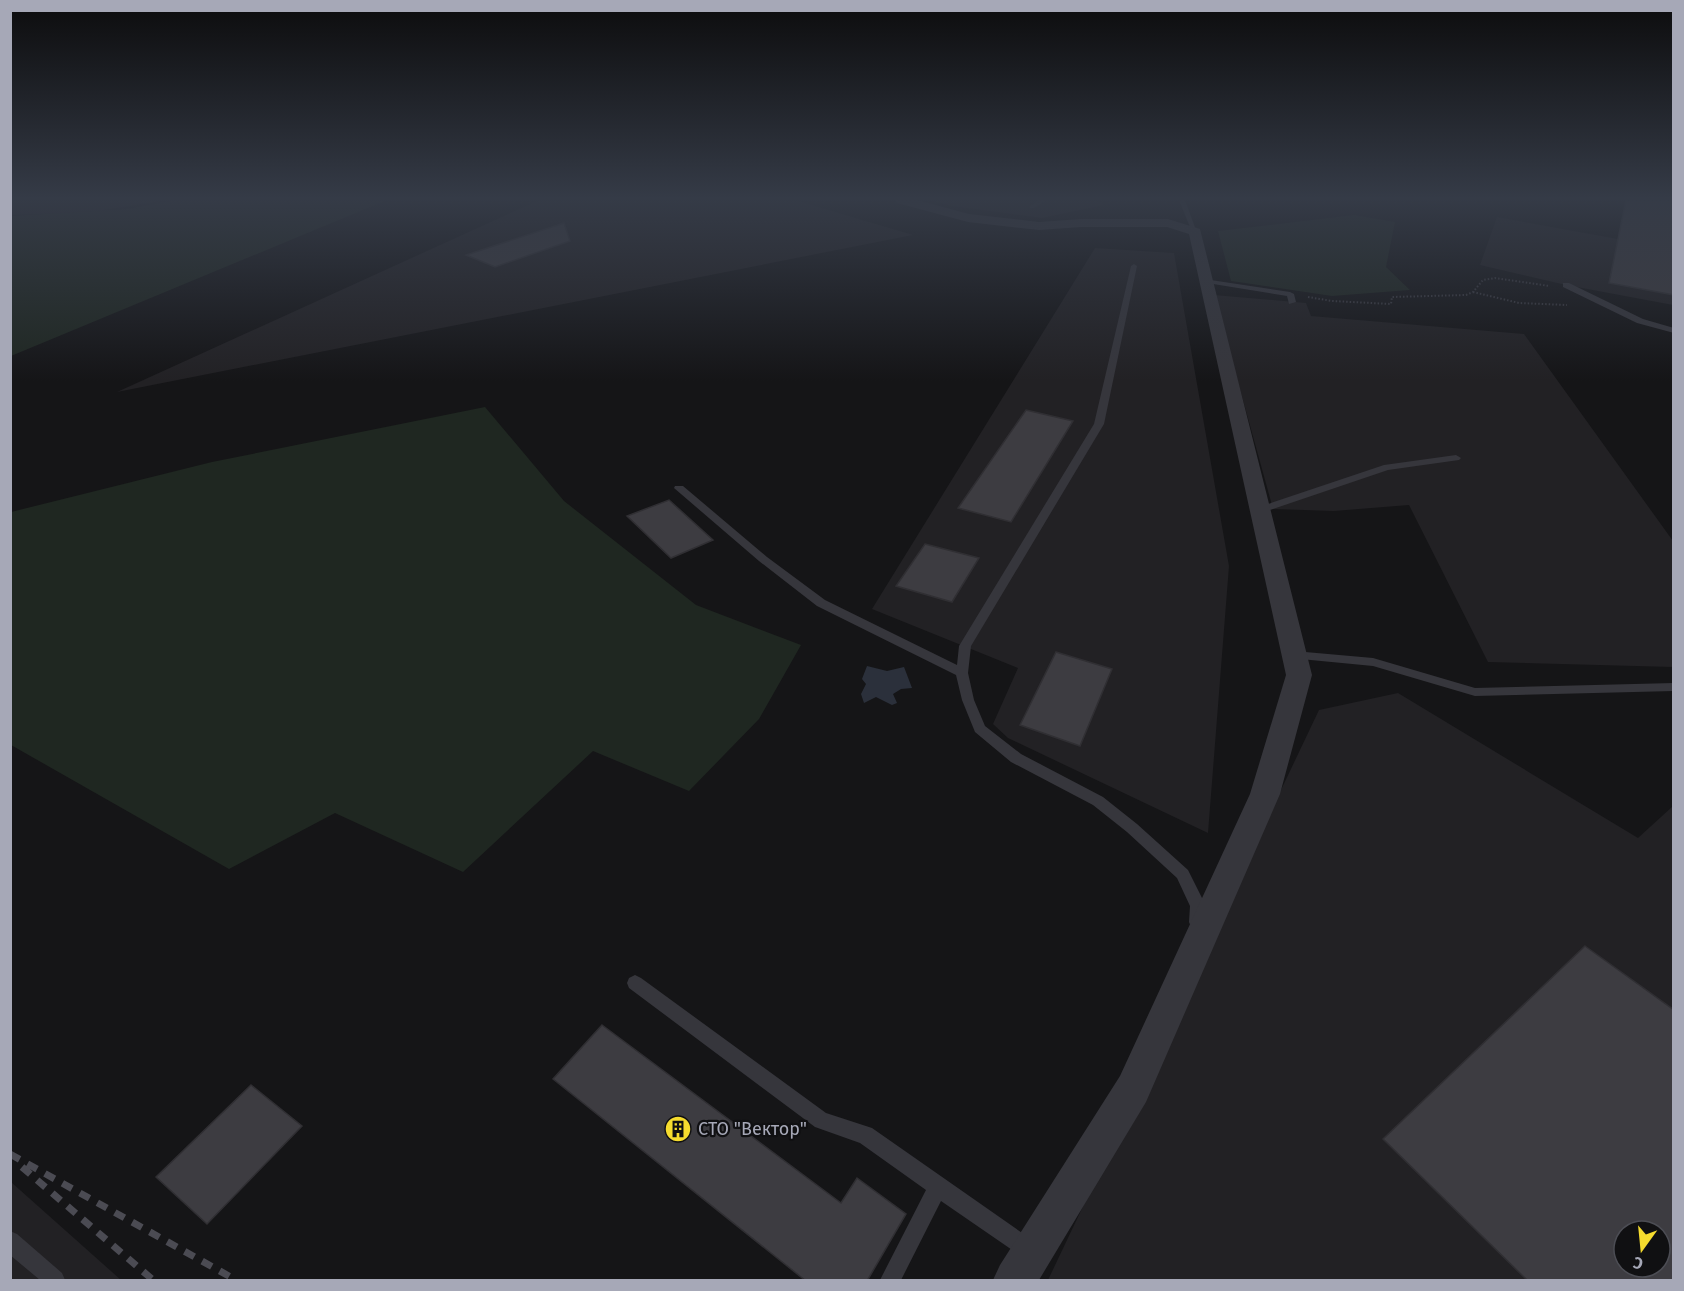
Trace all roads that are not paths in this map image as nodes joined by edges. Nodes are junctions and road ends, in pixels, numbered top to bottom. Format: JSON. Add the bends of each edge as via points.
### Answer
{"nodes":[{"id":1,"x":1202,"y":260,"type":"edge"},
{"id":2,"x":1134,"y":266,"type":"dead end"},
{"id":3,"x":1207,"y":282,"type":"junction"},
{"id":4,"x":1566,"y":285,"type":"dead end"},
{"id":5,"x":1291,"y":298,"type":"road end"},
{"id":6,"x":1674,"y":331,"type":"edge"},
{"id":7,"x":1456,"y":458,"type":"dead end"},
{"id":8,"x":679,"y":488,"type":"dead end"},
{"id":9,"x":1260,"y":510,"type":"junction"},
{"id":10,"x":1294,"y":655,"type":"junction"},
{"id":11,"x":962,"y":673,"type":"junction"},
{"id":12,"x":1674,"y":687,"type":"edge"},
{"id":13,"x":1195,"y":951,"type":"junction"},
{"id":14,"x":635,"y":982,"type":"dead end"},
{"id":15,"x":938,"y":1187,"type":"junction"},
{"id":16,"x":10,"y":1241,"type":"edge"},
{"id":17,"x":1033,"y":1252,"type":"junction"},
{"id":18,"x":55,"y":1281,"type":"edge"},
{"id":19,"x":890,"y":1281,"type":"edge"},
{"id":20,"x":1015,"y":1281,"type":"edge"}],
"edges":[{"from":1,"to":3,"type":"street"},
{"from":2,"to":11,"type":"lane","via":[[1099,424],[965,646]]},
{"from":3,"to":5,"type":"lane"},
{"from":3,"to":9,"type":"street"},
{"from":4,"to":6,"type":"lane","via":[[1640,321]]},
{"from":7,"to":9,"type":"lane","via":[[1387,467]]},
{"from":8,"to":11,"type":"lane","via":[[763,560],[821,603]]},
{"from":9,"to":10,"type":"street"},
{"from":10,"to":12,"type":"lane","via":[[1373,662],[1475,692]]},
{"from":10,"to":13,"type":"street","via":[[1299,675],[1265,794]]},
{"from":11,"to":13,"type":"lane","via":[[980,729],[1016,758],[1098,801],[1183,874],[1198,906]]},
{"from":13,"to":17,"type":"street","via":[[1133,1089]]},
{"from":14,"to":15,"type":"lane","via":[[821,1121],[865,1135]]},
{"from":15,"to":17,"type":"lane"},
{"from":15,"to":19,"type":"lane"},
{"from":16,"to":18,"type":"lane"},
{"from":17,"to":20,"type":"street"}]}
